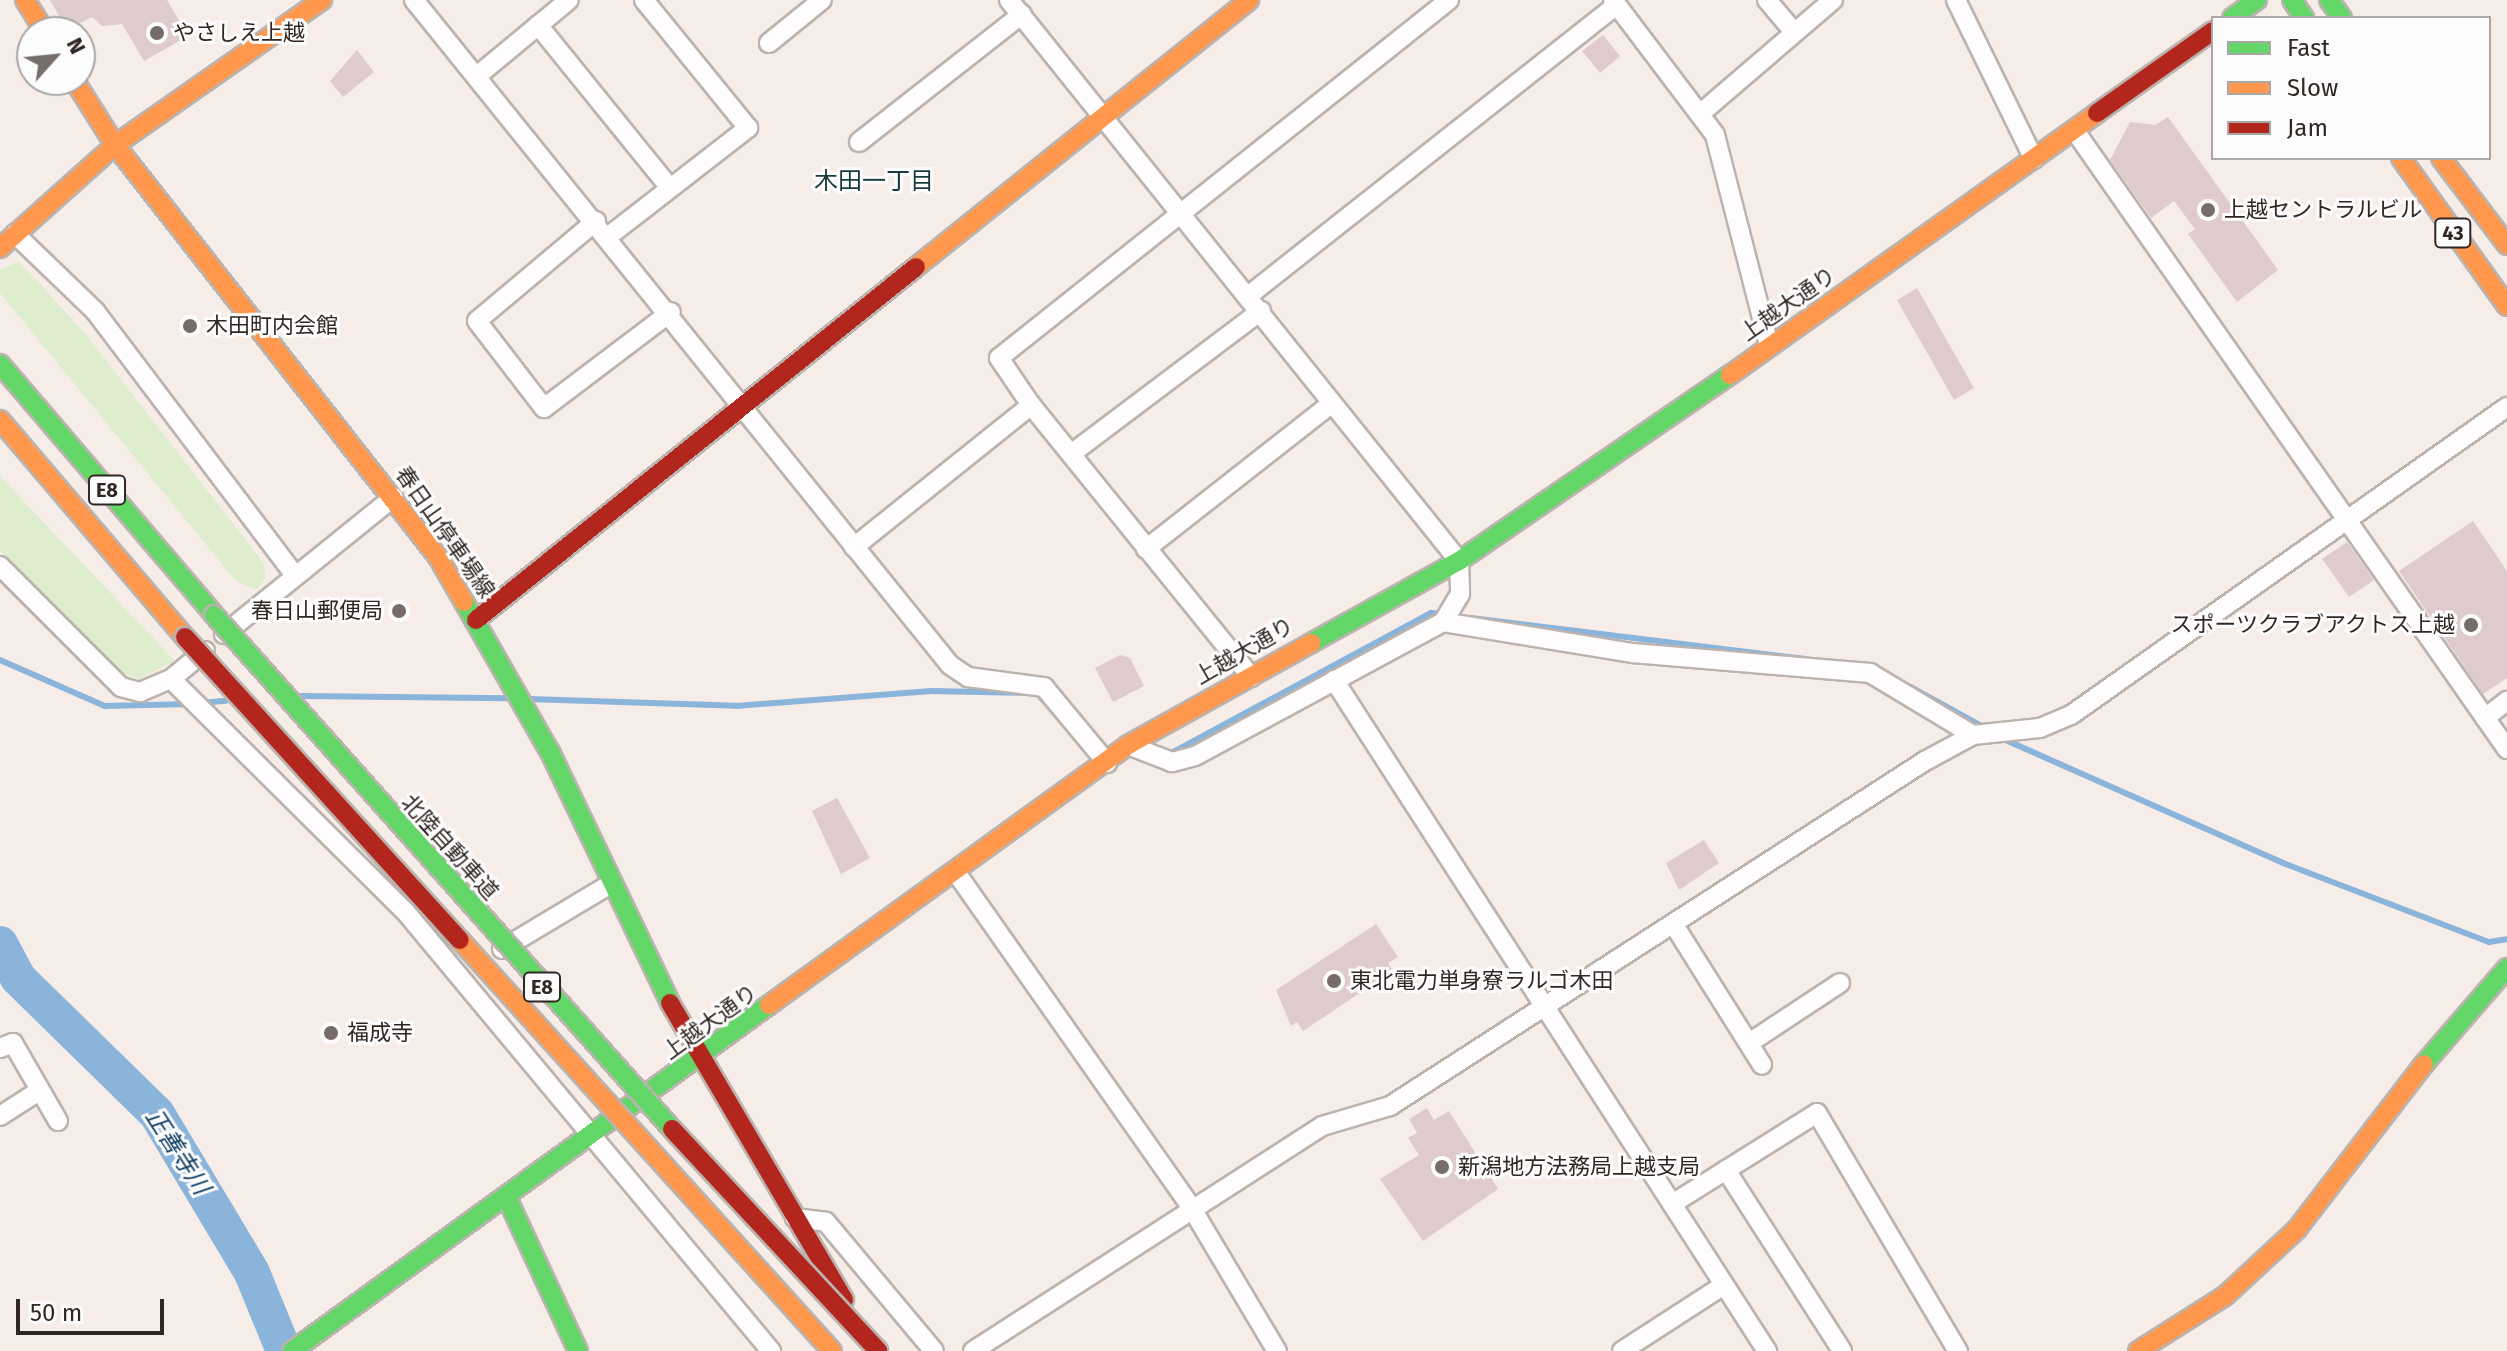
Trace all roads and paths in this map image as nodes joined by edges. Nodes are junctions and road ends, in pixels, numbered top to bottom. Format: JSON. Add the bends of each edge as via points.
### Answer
{"nodes":[{"id":1,"x":322,"y":0,"type":"edge"},
{"id":2,"x":414,"y":0,"type":"edge"},
{"id":3,"x":569,"y":0,"type":"edge"},
{"id":4,"x":644,"y":0,"type":"edge"},
{"id":5,"x":1249,"y":0,"type":"edge"},
{"id":6,"x":1449,"y":0,"type":"edge"},
{"id":7,"x":1767,"y":0,"type":"edge"},
{"id":8,"x":1833,"y":0,"type":"edge"},
{"id":9,"x":1956,"y":0,"type":"edge"},
{"id":10,"x":2257,"y":0,"type":"edge"},
{"id":11,"x":814,"y":2,"type":"edge"},
{"id":12,"x":1615,"y":2,"type":"edge"},
{"id":13,"x":1017,"y":5,"type":"edge"},
{"id":14,"x":2235,"y":16,"type":"edge"},
{"id":15,"x":538,"y":25,"type":"junction"},
{"id":16,"x":1794,"y":32,"type":"junction"},
{"id":17,"x":2211,"y":32,"type":"edge"},
{"id":18,"x":769,"y":43,"type":"dead end"},
{"id":19,"x":477,"y":76,"type":"junction"},
{"id":20,"x":84,"y":96,"type":"edge"},
{"id":21,"x":1701,"y":113,"type":"junction"},
{"id":22,"x":1103,"y":116,"type":"junction"},
{"id":23,"x":2075,"y":131,"type":"junction"},
{"id":24,"x":859,"y":142,"type":"dead end"},
{"id":25,"x":115,"y":145,"type":"junction"},
{"id":26,"x":2034,"y":159,"type":"junction"},
{"id":27,"x":2402,"y":160,"type":"edge"},
{"id":28,"x":2443,"y":160,"type":"edge"},
{"id":29,"x":669,"y":187,"type":"junction"},
{"id":30,"x":1181,"y":214,"type":"junction"},
{"id":31,"x":596,"y":221,"type":"junction"},
{"id":32,"x":15,"y":234,"type":"junction"},
{"id":33,"x":610,"y":235,"type":"junction"},
{"id":34,"x":2507,"y":245,"type":"edge"},
{"id":35,"x":0,"y":248,"type":"edge"},
{"id":36,"x":1248,"y":296,"type":"junction"},
{"id":37,"x":2507,"y":306,"type":"edge"},
{"id":38,"x":1261,"y":311,"type":"junction"},
{"id":39,"x":671,"y":312,"type":"junction"},
{"id":40,"x":1769,"y":346,"type":"junction"},
{"id":41,"x":0,"y":364,"type":"edge"},
{"id":42,"x":1332,"y":403,"type":"junction"},
{"id":43,"x":1031,"y":405,"type":"junction"},
{"id":44,"x":741,"y":407,"type":"junction"},
{"id":45,"x":2507,"y":407,"type":"edge"},
{"id":46,"x":0,"y":420,"type":"edge"},
{"id":47,"x":1071,"y":454,"type":"junction"},
{"id":48,"x":394,"y":497,"type":"junction"},
{"id":49,"x":2346,"y":519,"type":"junction"},
{"id":50,"x":854,"y":547,"type":"junction"},
{"id":51,"x":1146,"y":549,"type":"junction"},
{"id":52,"x":1459,"y":561,"type":"junction"},
{"id":53,"x":0,"y":566,"type":"edge"},
{"id":54,"x":295,"y":575,"type":"junction"},
{"id":55,"x":476,"y":620,"type":"junction"},
{"id":56,"x":1443,"y":622,"type":"junction"},
{"id":57,"x":1251,"y":677,"type":"junction"},
{"id":58,"x":171,"y":679,"type":"junction"},
{"id":59,"x":1334,"y":680,"type":"junction"},
{"id":60,"x":2507,"y":701,"type":"edge"},
{"id":61,"x":2485,"y":718,"type":"junction"},
{"id":62,"x":1973,"y":735,"type":"junction"},
{"id":63,"x":1128,"y":745,"type":"junction"},
{"id":64,"x":2507,"y":749,"type":"edge"},
{"id":65,"x":1107,"y":763,"type":"junction"},
{"id":66,"x":955,"y":871,"type":"junction"},
{"id":67,"x":609,"y":885,"type":"junction"},
{"id":68,"x":1674,"y":925,"type":"junction"},
{"id":69,"x":2507,"y":968,"type":"edge"},
{"id":70,"x":458,"y":976,"type":"junction"},
{"id":71,"x":1840,"y":983,"type":"dead end"},
{"id":72,"x":1545,"y":1009,"type":"junction"},
{"id":73,"x":1749,"y":1043,"type":"junction"},
{"id":74,"x":0,"y":1048,"type":"edge"},
{"id":75,"x":698,"y":1061,"type":"junction"},
{"id":76,"x":1762,"y":1065,"type":"dead end"},
{"id":77,"x":39,"y":1091,"type":"junction"},
{"id":78,"x":0,"y":1116,"type":"edge"},
{"id":79,"x":58,"y":1121,"type":"dead end"},
{"id":80,"x":593,"y":1137,"type":"junction"},
{"id":81,"x":1726,"y":1170,"type":"junction"},
{"id":82,"x":507,"y":1198,"type":"junction"},
{"id":83,"x":1672,"y":1204,"type":"junction"},
{"id":84,"x":1191,"y":1207,"type":"junction"},
{"id":85,"x":795,"y":1218,"type":"junction"},
{"id":86,"x":1724,"y":1285,"type":"junction"},
{"id":87,"x":292,"y":1351,"type":"edge"},
{"id":88,"x":578,"y":1351,"type":"edge"},
{"id":89,"x":771,"y":1351,"type":"edge"},
{"id":90,"x":832,"y":1351,"type":"edge"},
{"id":91,"x":876,"y":1351,"type":"edge"},
{"id":92,"x":934,"y":1351,"type":"edge"},
{"id":93,"x":973,"y":1351,"type":"edge"},
{"id":94,"x":1277,"y":1351,"type":"edge"},
{"id":95,"x":1622,"y":1351,"type":"edge"},
{"id":96,"x":1767,"y":1351,"type":"edge"},
{"id":97,"x":1842,"y":1351,"type":"edge"},
{"id":98,"x":1958,"y":1351,"type":"edge"},
{"id":99,"x":2138,"y":1351,"type":"edge"}],
"edges":[{"from":1,"to":25,"type":"main road"},
{"from":2,"to":19,"type":"street"},
{"from":3,"to":15,"type":"street"},
{"from":4,"to":29,"type":"street","via":[[748,128]]},
{"from":5,"to":22,"type":"main road"},
{"from":6,"to":30,"type":"street"},
{"from":7,"to":16,"type":"street"},
{"from":8,"to":16,"type":"street"},
{"from":9,"to":26,"type":"street"},
{"from":10,"to":14,"type":"main road"},
{"from":11,"to":18,"type":"street"},
{"from":12,"to":21,"type":"street"},
{"from":12,"to":36,"type":"street"},
{"from":13,"to":22,"type":"street"},
{"from":13,"to":24,"type":"street"},
{"from":15,"to":19,"type":"street"},
{"from":15,"to":29,"type":"street"},
{"from":16,"to":21,"type":"street"},
{"from":17,"to":23,"type":"main road","name":"上越大通り"},
{"from":19,"to":31,"type":"street"},
{"from":20,"to":25,"type":"main road","name":"春日山停車場線"},
{"from":21,"to":40,"type":"street","via":[[1728,177]]},
{"from":22,"to":30,"type":"street"},
{"from":22,"to":44,"type":"main road"},
{"from":23,"to":26,"type":"main road","name":"上越大通り"},
{"from":23,"to":49,"type":"street"},
{"from":25,"to":32,"type":"main road"},
{"from":25,"to":48,"type":"main road","name":"春日山停車場線"},
{"from":26,"to":40,"type":"main road","name":"上越大通り"},
{"from":27,"to":37,"type":"main road","number":"43"},
{"from":28,"to":34,"type":"main road","number":"43"},
{"from":29,"to":33,"type":"street"},
{"from":30,"to":36,"type":"street"},
{"from":30,"to":43,"type":"street","via":[[999,358]]},
{"from":31,"to":33,"type":"street"},
{"from":31,"to":39,"type":"street","via":[[477,321],[544,408]]},
{"from":32,"to":35,"type":"main road"},
{"from":32,"to":54,"type":"street","via":[[95,311]]},
{"from":33,"to":39,"type":"street"},
{"from":36,"to":38,"type":"street"},
{"from":38,"to":42,"type":"street"},
{"from":38,"to":47,"type":"street"},
{"from":39,"to":44,"type":"street"},
{"from":40,"to":52,"type":"main road","name":"上越大通り"},
{"from":41,"to":91,"type":"main road","name":"北陸自動車道","number":"E8","bridge":true,"via":[[611,1064]]},
{"from":42,"to":51,"type":"street"},
{"from":42,"to":52,"type":"street"},
{"from":43,"to":47,"type":"street"},
{"from":43,"to":50,"type":"street"},
{"from":44,"to":50,"type":"street"},
{"from":44,"to":55,"type":"main road"},
{"from":45,"to":49,"type":"street"},
{"from":46,"to":90,"type":"main road","number":"E8","bridge":true,"via":[[185,637]]},
{"from":47,"to":51,"type":"street"},
{"from":48,"to":54,"type":"street"},
{"from":48,"to":55,"type":"main road","name":"春日山停車場線"},
{"from":49,"to":61,"type":"street"},
{"from":49,"to":62,"type":"street","via":[[2071,715],[2040,728]]},
{"from":50,"to":65,"type":"street","via":[[950,665],[968,677],[1044,687]]},
{"from":51,"to":57,"type":"street"},
{"from":52,"to":56,"type":"street","via":[[1460,594]]},
{"from":52,"to":57,"type":"main road","name":"上越大通り"},
{"from":53,"to":58,"type":"street","via":[[121,687],[140,692]]},
{"from":54,"to":58,"type":"street"},
{"from":55,"to":67,"type":"main road","name":"春日山停車場線","via":[[550,752]]},
{"from":56,"to":59,"type":"street"},
{"from":56,"to":62,"type":"street","via":[[1633,653],[1870,673]]},
{"from":57,"to":63,"type":"main road","name":"上越大通り"},
{"from":58,"to":70,"type":"street","via":[[404,910]]},
{"from":59,"to":63,"type":"street","via":[[1195,756],[1172,762]]},
{"from":59,"to":72,"type":"street"},
{"from":60,"to":61,"type":"street"},
{"from":61,"to":64,"type":"street"},
{"from":62,"to":68,"type":"street"},
{"from":63,"to":65,"type":"main road","name":"上越大通り"},
{"from":65,"to":66,"type":"main road","name":"上越大通り"},
{"from":66,"to":75,"type":"main road","name":"上越大通り"},
{"from":66,"to":84,"type":"street"},
{"from":67,"to":70,"type":"street"},
{"from":67,"to":75,"type":"main road","name":"春日山停車場線"},
{"from":68,"to":72,"type":"street"},
{"from":68,"to":73,"type":"street"},
{"from":69,"to":99,"type":"main road","via":[[2456,1022],[2297,1229],[2225,1296]]},
{"from":70,"to":80,"type":"street"},
{"from":71,"to":73,"type":"street"},
{"from":72,"to":83,"type":"street"},
{"from":72,"to":84,"type":"street","via":[[1390,1106],[1322,1126]]},
{"from":73,"to":76,"type":"street"},
{"from":74,"to":77,"type":"street","via":[[13,1043]]},
{"from":75,"to":80,"type":"main road","name":"上越大通り"},
{"from":75,"to":85,"type":"main road","name":"春日山停車場線"},
{"from":77,"to":78,"type":"street"},
{"from":77,"to":79,"type":"street"},
{"from":80,"to":82,"type":"main road","name":"上越大通り"},
{"from":80,"to":89,"type":"street"},
{"from":81,"to":83,"type":"street"},
{"from":81,"to":97,"type":"street"},
{"from":81,"to":98,"type":"street","via":[[1817,1113]]},
{"from":82,"to":87,"type":"main road","name":"上越大通り"},
{"from":82,"to":88,"type":"main road"},
{"from":83,"to":86,"type":"street"},
{"from":84,"to":93,"type":"street"},
{"from":84,"to":94,"type":"street"},
{"from":85,"to":91,"type":"main road","name":"春日山停車場線"},
{"from":85,"to":92,"type":"street","via":[[826,1222]]},
{"from":86,"to":95,"type":"street"},
{"from":86,"to":96,"type":"street"}]}
